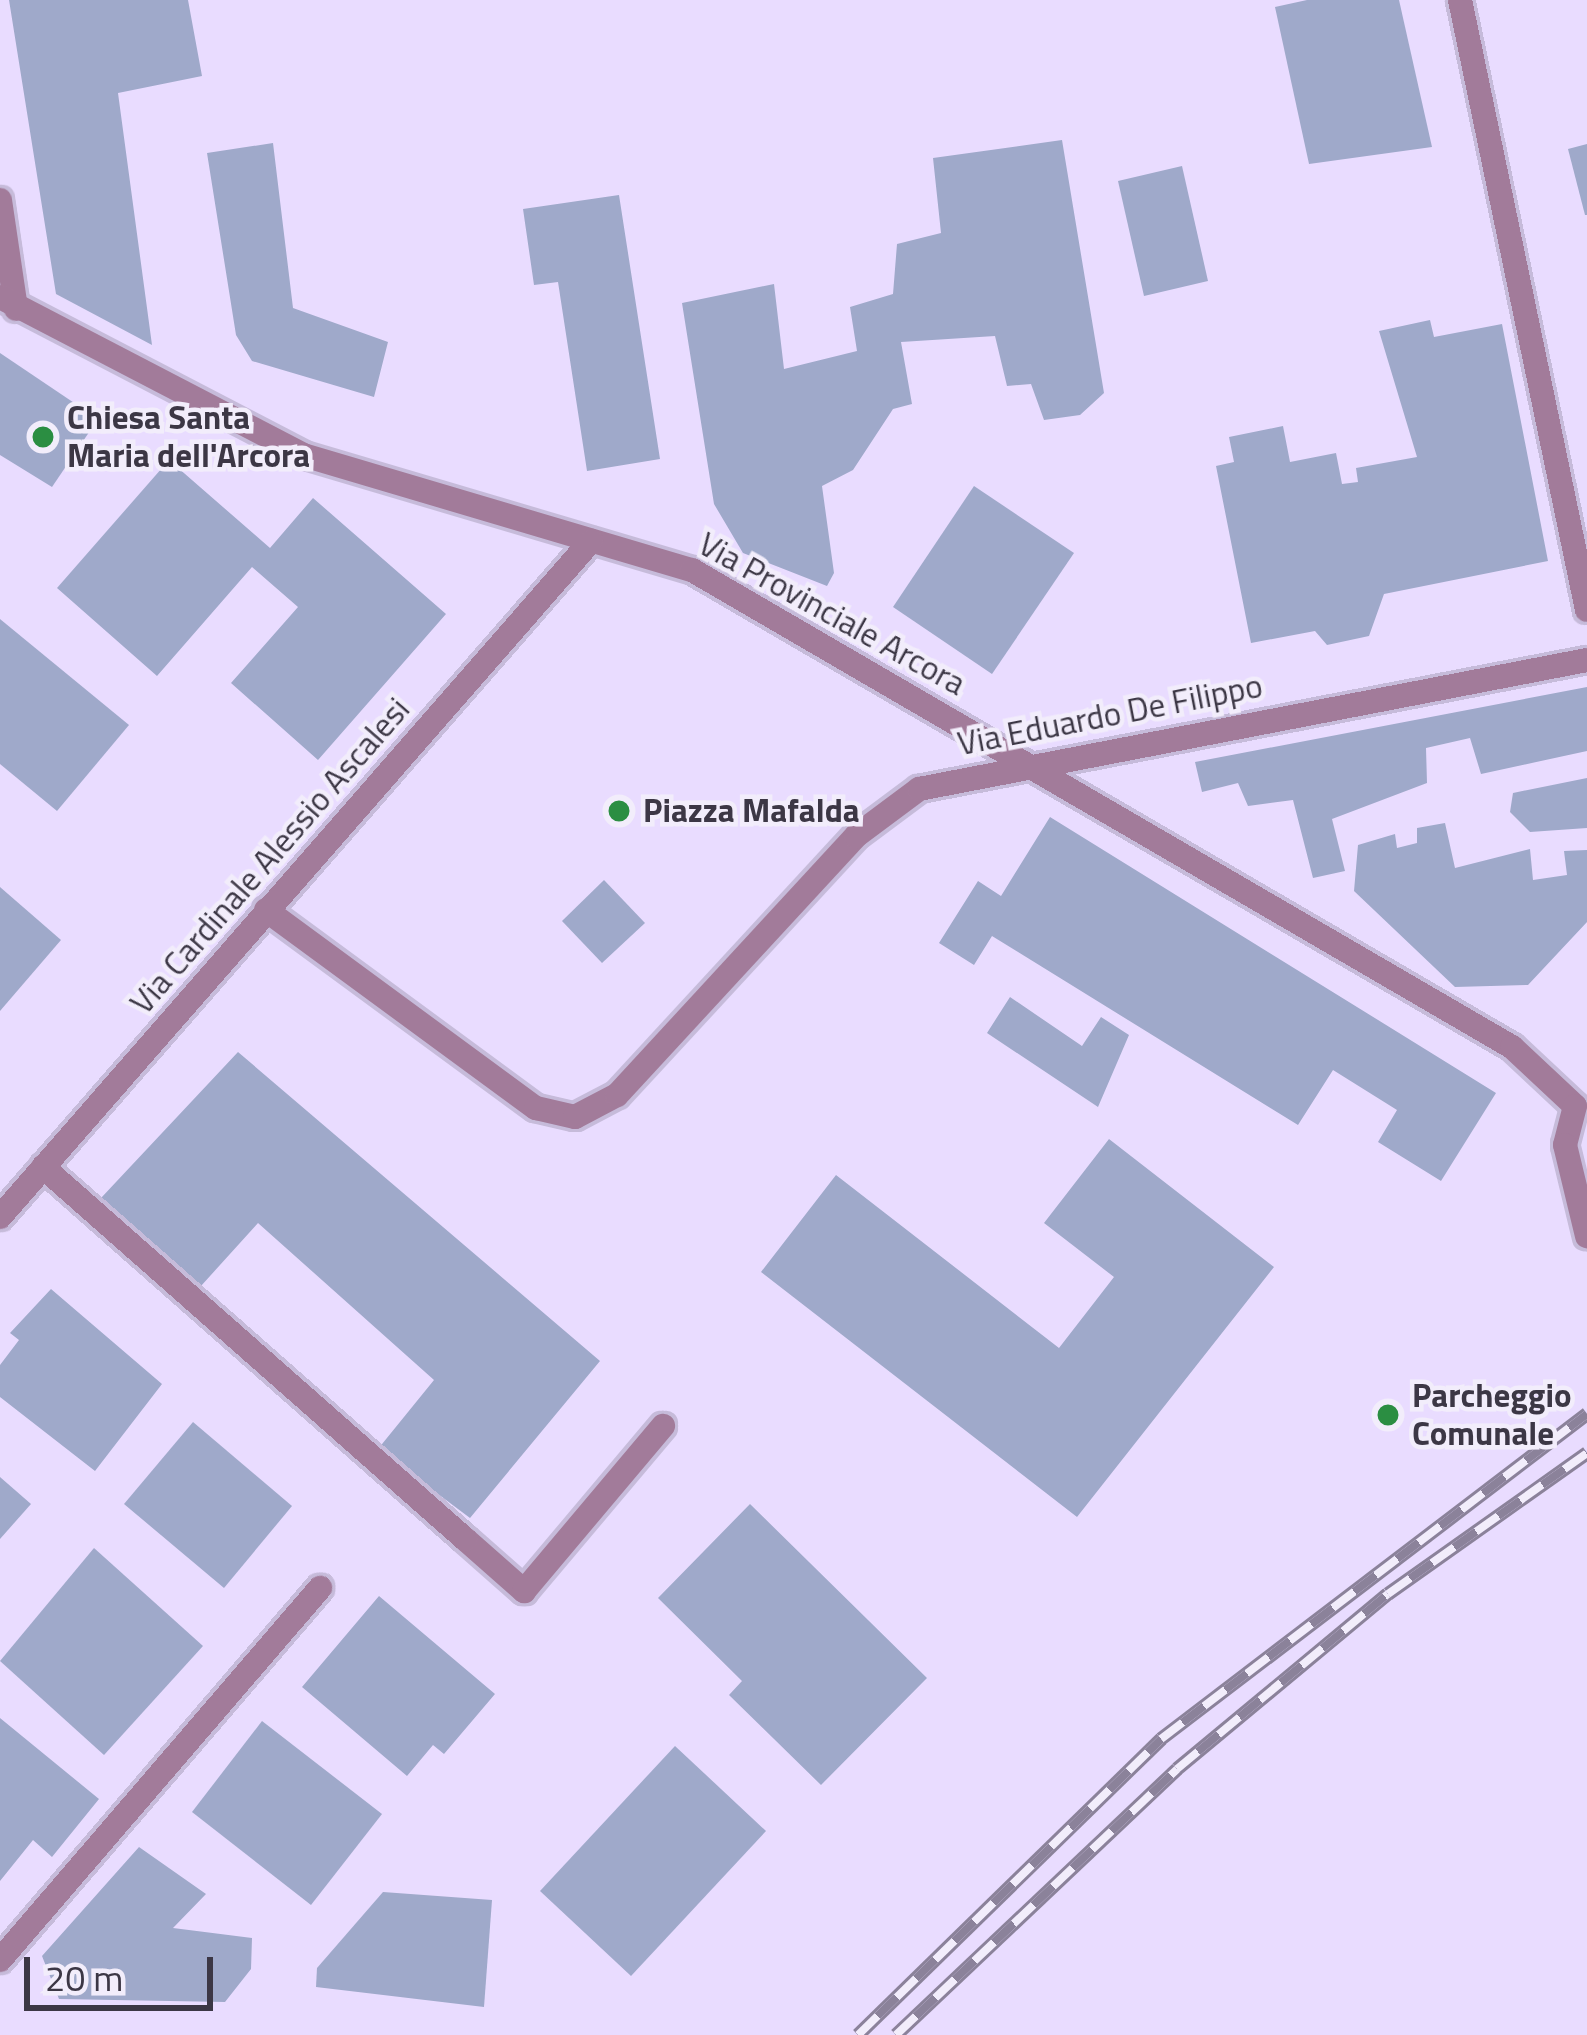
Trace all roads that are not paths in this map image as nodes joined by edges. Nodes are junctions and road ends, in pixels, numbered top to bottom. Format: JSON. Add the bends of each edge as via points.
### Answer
{"nodes":[{"id":1,"x":1460,"y":0,"type":"edge"},
{"id":2,"x":0,"y":200,"type":"edge"},
{"id":3,"x":8,"y":303,"type":"edge"},
{"id":4,"x":591,"y":541,"type":"junction"},
{"id":5,"x":1587,"y":610,"type":"edge"},
{"id":6,"x":1587,"y":660,"type":"edge"},
{"id":7,"x":1027,"y":760,"type":"junction"},
{"id":8,"x":266,"y":910,"type":"junction"},
{"id":9,"x":1581,"y":1102,"type":"edge"},
{"id":10,"x":43,"y":1167,"type":"junction"},
{"id":11,"x":0,"y":1216,"type":"edge"},
{"id":12,"x":1587,"y":1236,"type":"edge"},
{"id":13,"x":662,"y":1426,"type":"dead end"},
{"id":14,"x":320,"y":1588,"type":"dead end"},
{"id":15,"x":0,"y":1960,"type":"edge"}],
"edges":[{"from":1,"to":5,"type":"street"},
{"from":2,"to":3,"type":"street"},
{"from":3,"to":4,"type":"street","name":"Via Provinciale Arcora","via":[[303,455]]},
{"from":4,"to":7,"type":"street","name":"Via Provinciale Arcora","via":[[692,570]]},
{"from":4,"to":8,"type":"street","name":"Via Cardinale Alessio Ascalesi"},
{"from":6,"to":7,"type":"street","name":"Via Eduardo De Filippo"},
{"from":7,"to":8,"type":"street","name":"Via Eduardo De Filippo","via":[[919,789],[856,836],[617,1095],[575,1117],[536,1108]]},
{"from":7,"to":9,"type":"street","name":"Via Provinciale Arcora","via":[[1512,1047]]},
{"from":8,"to":10,"type":"street","name":"Via Cardinale Alessio Ascalesi"},
{"from":9,"to":12,"type":"street","via":[[1565,1145]]},
{"from":10,"to":11,"type":"street","name":"Via Cardinale Alessio Ascalesi"},
{"from":10,"to":13,"type":"street","via":[[524,1591]]},
{"from":14,"to":15,"type":"street"}]}
